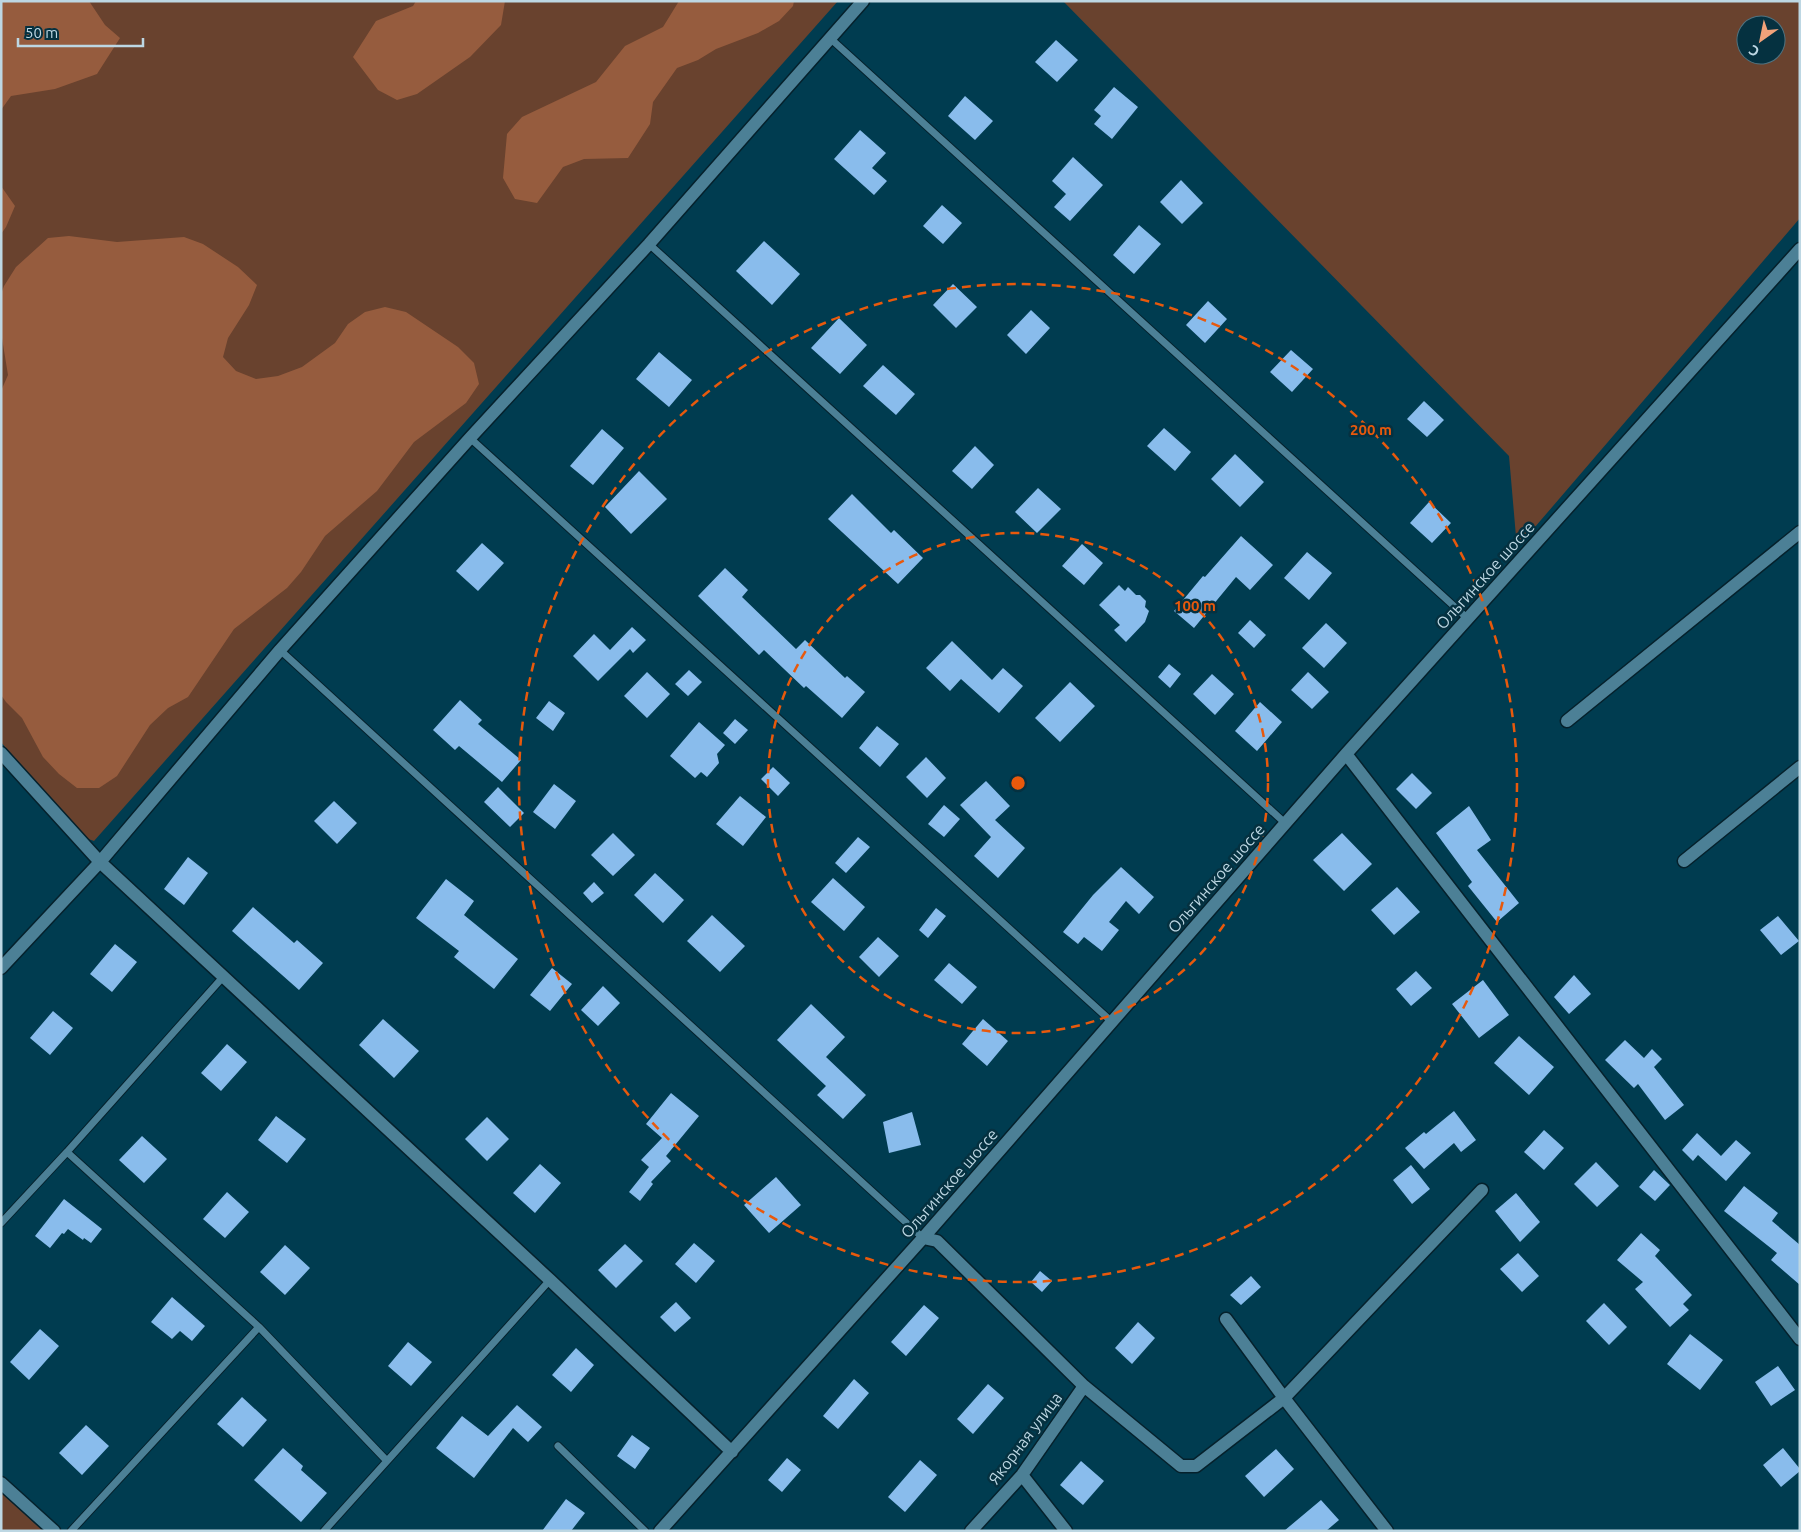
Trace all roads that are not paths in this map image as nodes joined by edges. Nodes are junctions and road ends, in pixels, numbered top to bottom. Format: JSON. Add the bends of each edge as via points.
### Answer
{"nodes":[{"id":1,"x":864,"y":1,"type":"edge"},
{"id":2,"x":831,"y":39,"type":"junction"},
{"id":3,"x":650,"y":244,"type":"junction"},
{"id":4,"x":1800,"y":249,"type":"edge"},
{"id":5,"x":470,"y":438,"type":"junction"},
{"id":6,"x":1800,"y":532,"type":"edge"},
{"id":7,"x":1467,"y":618,"type":"junction"},
{"id":8,"x":280,"y":650,"type":"junction"},
{"id":9,"x":1567,"y":721,"type":"dead end"},
{"id":10,"x":1,"y":753,"type":"edge"},
{"id":11,"x":1346,"y":754,"type":"junction"},
{"id":12,"x":1800,"y":766,"type":"edge"},
{"id":13,"x":1285,"y":823,"type":"junction"},
{"id":14,"x":1684,"y":861,"type":"dead end"},
{"id":15,"x":100,"y":862,"type":"junction"},
{"id":16,"x":1,"y":968,"type":"edge"},
{"id":17,"x":223,"y":977,"type":"junction"},
{"id":18,"x":1112,"y":1022,"type":"junction"},
{"id":19,"x":67,"y":1152,"type":"junction"},
{"id":20,"x":1482,"y":1190,"type":"dead end"},
{"id":21,"x":1,"y":1223,"type":"edge"},
{"id":22,"x":923,"y":1238,"type":"junction"},
{"id":23,"x":550,"y":1280,"type":"junction"},
{"id":24,"x":1226,"y":1319,"type":"dead end"},
{"id":25,"x":259,"y":1327,"type":"junction"},
{"id":26,"x":1800,"y":1339,"type":"edge"},
{"id":27,"x":1084,"y":1386,"type":"junction"},
{"id":28,"x":1284,"y":1398,"type":"junction"},
{"id":29,"x":558,"y":1446,"type":"dead end"},
{"id":30,"x":732,"y":1452,"type":"junction"},
{"id":31,"x":387,"y":1461,"type":"junction"},
{"id":32,"x":1022,"y":1475,"type":"junction"},
{"id":33,"x":1,"y":1483,"type":"edge"},
{"id":34,"x":54,"y":1531,"type":"edge"},
{"id":35,"x":71,"y":1531,"type":"edge"},
{"id":36,"x":324,"y":1531,"type":"edge"},
{"id":37,"x":645,"y":1531,"type":"edge"},
{"id":38,"x":660,"y":1531,"type":"edge"},
{"id":39,"x":971,"y":1531,"type":"edge"},
{"id":40,"x":1066,"y":1531,"type":"edge"},
{"id":41,"x":1387,"y":1531,"type":"edge"}],
"edges":[{"from":1,"to":2,"type":"street"},
{"from":2,"to":3,"type":"street"},
{"from":2,"to":7,"type":"lane"},
{"from":3,"to":5,"type":"street"},
{"from":3,"to":13,"type":"lane"},
{"from":4,"to":7,"type":"street","name":"Ольгинское шоссе"},
{"from":5,"to":8,"type":"street"},
{"from":5,"to":18,"type":"lane"},
{"from":6,"to":9,"type":"street"},
{"from":7,"to":11,"type":"street","name":"Ольгинское шоссе"},
{"from":8,"to":15,"type":"street"},
{"from":8,"to":22,"type":"lane"},
{"from":10,"to":15,"type":"street"},
{"from":11,"to":13,"type":"street","name":"Ольгинское шоссе"},
{"from":11,"to":26,"type":"street"},
{"from":12,"to":14,"type":"street"},
{"from":13,"to":18,"type":"street","name":"Ольгинское шоссе"},
{"from":15,"to":16,"type":"street"},
{"from":15,"to":17,"type":"street"},
{"from":17,"to":19,"type":"lane"},
{"from":17,"to":23,"type":"street"},
{"from":18,"to":22,"type":"street","name":"Ольгинское шоссе"},
{"from":19,"to":21,"type":"lane"},
{"from":19,"to":25,"type":"lane"},
{"from":20,"to":28,"type":"street"},
{"from":22,"to":27,"type":"street","via":[[937,1241]]},
{"from":22,"to":30,"type":"street","name":"Ольгинское шоссе"},
{"from":23,"to":30,"type":"street"},
{"from":23,"to":31,"type":"lane"},
{"from":24,"to":28,"type":"street"},
{"from":25,"to":31,"type":"lane"},
{"from":25,"to":35,"type":"lane"},
{"from":27,"to":28,"type":"street","via":[[1181,1466],[1196,1466]]},
{"from":27,"to":32,"type":"street","name":"Якорная улица"},
{"from":28,"to":41,"type":"street"},
{"from":29,"to":37,"type":"lane"},
{"from":30,"to":38,"type":"street","name":"Ольгинское шоссе"},
{"from":31,"to":36,"type":"lane"},
{"from":32,"to":39,"type":"street","name":"Якорная улица"},
{"from":32,"to":40,"type":"street"},
{"from":33,"to":34,"type":"street"}]}
